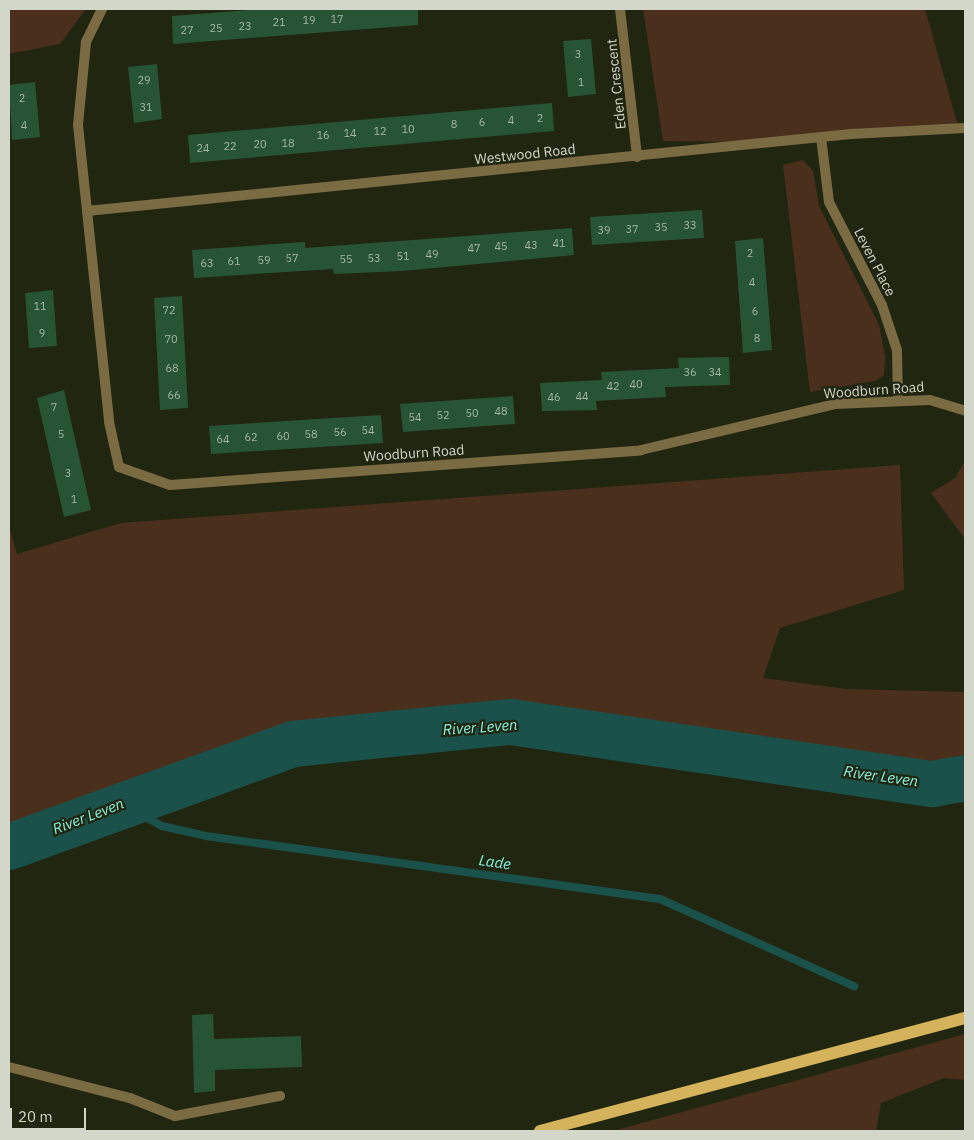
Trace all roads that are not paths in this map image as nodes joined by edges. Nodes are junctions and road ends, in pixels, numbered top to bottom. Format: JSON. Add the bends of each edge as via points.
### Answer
{"nodes":[{"id":1,"x":102,"y":9,"type":"edge"},
{"id":2,"x":620,"y":9,"type":"edge"},
{"id":3,"x":965,"y":128,"type":"edge"},
{"id":4,"x":820,"y":137,"type":"junction"},
{"id":5,"x":637,"y":157,"type":"junction"},
{"id":6,"x":87,"y":211,"type":"junction"},
{"id":7,"x":898,"y":400,"type":"junction"},
{"id":8,"x":965,"y":411,"type":"edge"},
{"id":9,"x":965,"y":1018,"type":"edge"},
{"id":10,"x":9,"y":1067,"type":"edge"},
{"id":11,"x":280,"y":1096,"type":"dead end"},
{"id":12,"x":540,"y":1131,"type":"edge"}],
"edges":[{"from":1,"to":6,"type":"street","via":[[86,42],[78,126]]},
{"from":2,"to":5,"type":"street","name":"Eden Crescent"},
{"from":3,"to":4,"type":"street","name":"Westwood Road"},
{"from":4,"to":5,"type":"street","name":"Westwood Road"},
{"from":4,"to":7,"type":"street","name":"Leven Place","via":[[830,202],[882,305],[897,350]]},
{"from":5,"to":6,"type":"street","name":"Westwood Road"},
{"from":6,"to":7,"type":"street","name":"Woodburn Road","via":[[109,422],[119,467],[170,485],[641,450],[835,404]]},
{"from":7,"to":8,"type":"street","name":"Woodburn Road","via":[[930,400]]},
{"from":9,"to":12,"type":"main road"},
{"from":10,"to":11,"type":"street","via":[[130,1098],[175,1116]]}]}
